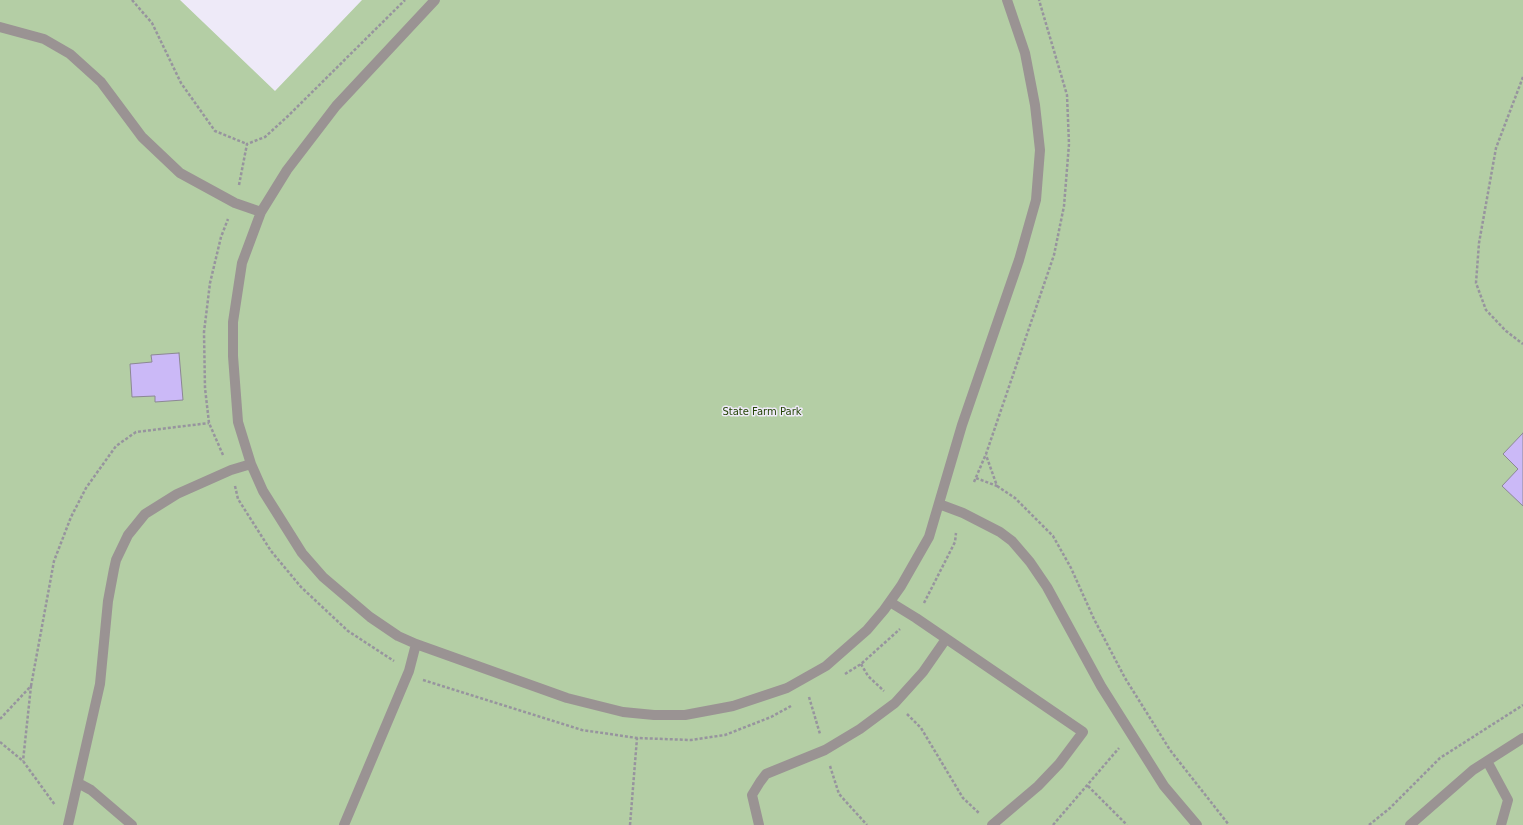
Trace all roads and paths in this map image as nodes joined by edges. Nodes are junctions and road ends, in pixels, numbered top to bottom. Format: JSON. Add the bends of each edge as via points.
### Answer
{"nodes":[{"id":1,"x":132,"y":0,"type":"edge"},
{"id":2,"x":405,"y":0,"type":"edge"},
{"id":3,"x":435,"y":0,"type":"edge"},
{"id":4,"x":1008,"y":0,"type":"edge"},
{"id":5,"x":0,"y":27,"type":"edge"},
{"id":6,"x":1523,"y":77,"type":"edge"},
{"id":7,"x":247,"y":144,"type":"junction"},
{"id":8,"x":235,"y":203,"type":"junction"},
{"id":9,"x":261,"y":212,"type":"junction"},
{"id":10,"x":1523,"y":344,"type":"edge"},
{"id":11,"x":209,"y":423,"type":"junction"},
{"id":12,"x":986,"y":454,"type":"dead end"},
{"id":13,"x":251,"y":464,"type":"junction"},
{"id":14,"x":230,"y":470,"type":"junction"},
{"id":15,"x":976,"y":478,"type":"dead end"},
{"id":16,"x":997,"y":486,"type":"junction"},
{"id":17,"x":940,"y":504,"type":"junction"},
{"id":18,"x":956,"y":532,"type":"dead end"},
{"id":19,"x":890,"y":602,"type":"junction"},
{"id":20,"x":916,"y":618,"type":"junction"},
{"id":21,"x":946,"y":639,"type":"junction"},
{"id":22,"x":416,"y":644,"type":"junction"},
{"id":23,"x":861,"y":664,"type":"junction"},
{"id":24,"x":409,"y":672,"type":"junction"},
{"id":25,"x":842,"y":676,"type":"dead end"},
{"id":26,"x":31,"y":686,"type":"junction"},
{"id":27,"x":815,"y":693,"type":"dead end"},
{"id":28,"x":803,"y":700,"type":"dead end"},
{"id":29,"x":895,"y":703,"type":"junction"},
{"id":30,"x":796,"y":704,"type":"dead end"},
{"id":31,"x":1523,"y":704,"type":"edge"},
{"id":32,"x":0,"y":719,"type":"edge"},
{"id":33,"x":637,"y":738,"type":"junction"},
{"id":34,"x":1523,"y":738,"type":"edge"},
{"id":35,"x":0,"y":742,"type":"edge"},
{"id":36,"x":1487,"y":760,"type":"junction"},
{"id":37,"x":23,"y":761,"type":"junction"},
{"id":38,"x":78,"y":783,"type":"junction"},
{"id":39,"x":1088,"y":786,"type":"dead end"},
{"id":40,"x":980,"y":814,"type":"dead end"},
{"id":41,"x":69,"y":822,"type":"edge"},
{"id":42,"x":132,"y":825,"type":"edge"},
{"id":43,"x":344,"y":825,"type":"edge"},
{"id":44,"x":630,"y":825,"type":"edge"},
{"id":45,"x":759,"y":825,"type":"edge"},
{"id":46,"x":992,"y":825,"type":"edge"},
{"id":47,"x":1127,"y":825,"type":"edge"},
{"id":48,"x":1197,"y":825,"type":"edge"},
{"id":49,"x":1229,"y":825,"type":"edge"},
{"id":50,"x":1369,"y":825,"type":"edge"},
{"id":51,"x":1410,"y":825,"type":"edge"},
{"id":52,"x":1501,"y":825,"type":"edge"}],
"edges":[{"from":1,"to":7,"type":"path","via":[[152,23],[181,83],[215,131]]},
{"from":2,"to":7,"type":"path","via":[[265,137]]},
{"from":3,"to":9,"type":"lane","via":[[336,106],[287,170]]},
{"from":4,"to":17,"type":"lane","via":[[1025,53],[1035,105],[1040,150],[1036,200],[1019,260],[962,425]]},
{"from":5,"to":8,"type":"lane","via":[[44,40],[70,54],[102,82],[142,137],[180,174]]},
{"from":6,"to":10,"type":"path","via":[[1496,148],[1479,243],[1476,283],[1486,310]]},
{"from":7,"to":8,"type":"path"},
{"from":8,"to":9,"type":"lane"},
{"from":8,"to":11,"type":"path","via":[[221,237],[209,290],[204,332],[205,388]]},
{"from":9,"to":13,"type":"lane","via":[[242,263],[233,322],[238,422]]},
{"from":11,"to":14,"type":"path"},
{"from":11,"to":26,"type":"path","via":[[136,432],[116,446],[86,488],[71,517],[54,561]]},
{"from":12,"to":16,"type":"path"},
{"from":13,"to":14,"type":"lane"},
{"from":13,"to":22,"type":"lane","via":[[263,491],[298,547],[323,577],[370,617],[398,636]]},
{"from":14,"to":24,"type":"path","via":[[238,499],[271,551],[301,587],[348,631]]},
{"from":14,"to":38,"type":"lane","via":[[180,492],[145,514],[128,535],[114,569],[108,601],[100,684]]},
{"from":15,"to":16,"type":"path"},
{"from":16,"to":49,"type":"path","via":[[1015,498],[1053,536],[1125,678],[1170,750]]},
{"from":17,"to":19,"type":"lane","via":[[928,537]]},
{"from":17,"to":48,"type":"lane","via":[[1000,532],[1012,541],[1030,562],[1047,587],[1101,686],[1164,786]]},
{"from":18,"to":20,"type":"path","via":[[956,542]]},
{"from":19,"to":20,"type":"lane"},
{"from":19,"to":22,"type":"lane","via":[[867,630],[826,666],[807,678],[787,688],[733,706],[685,715],[623,712],[592,705]]},
{"from":20,"to":21,"type":"lane"},
{"from":20,"to":23,"type":"path"},
{"from":21,"to":29,"type":"lane","via":[[923,672]]},
{"from":21,"to":46,"type":"lane","via":[[1083,732],[1060,764],[1013,809]]},
{"from":22,"to":24,"type":"lane"},
{"from":23,"to":25,"type":"path"},
{"from":23,"to":29,"type":"path","via":[[868,676]]},
{"from":24,"to":33,"type":"path","via":[[420,679],[582,730]]},
{"from":24,"to":43,"type":"lane"},
{"from":26,"to":32,"type":"path"},
{"from":26,"to":37,"type":"path"},
{"from":27,"to":28,"type":"path"},
{"from":29,"to":40,"type":"path","via":[[921,728],[963,798]]},
{"from":29,"to":45,"type":"lane","via":[[860,729],[825,750],[766,774],[752,794]]},
{"from":30,"to":33,"type":"path","via":[[771,718],[725,735],[691,740]]},
{"from":31,"to":50,"type":"path","via":[[1440,758],[1390,808]]},
{"from":33,"to":44,"type":"path"},
{"from":34,"to":36,"type":"lane"},
{"from":35,"to":37,"type":"path"},
{"from":36,"to":51,"type":"lane"},
{"from":36,"to":52,"type":"lane","via":[[1508,800]]},
{"from":37,"to":41,"type":"path"},
{"from":38,"to":41,"type":"lane"},
{"from":38,"to":42,"type":"lane","via":[[91,790]]},
{"from":39,"to":47,"type":"path"}]}
